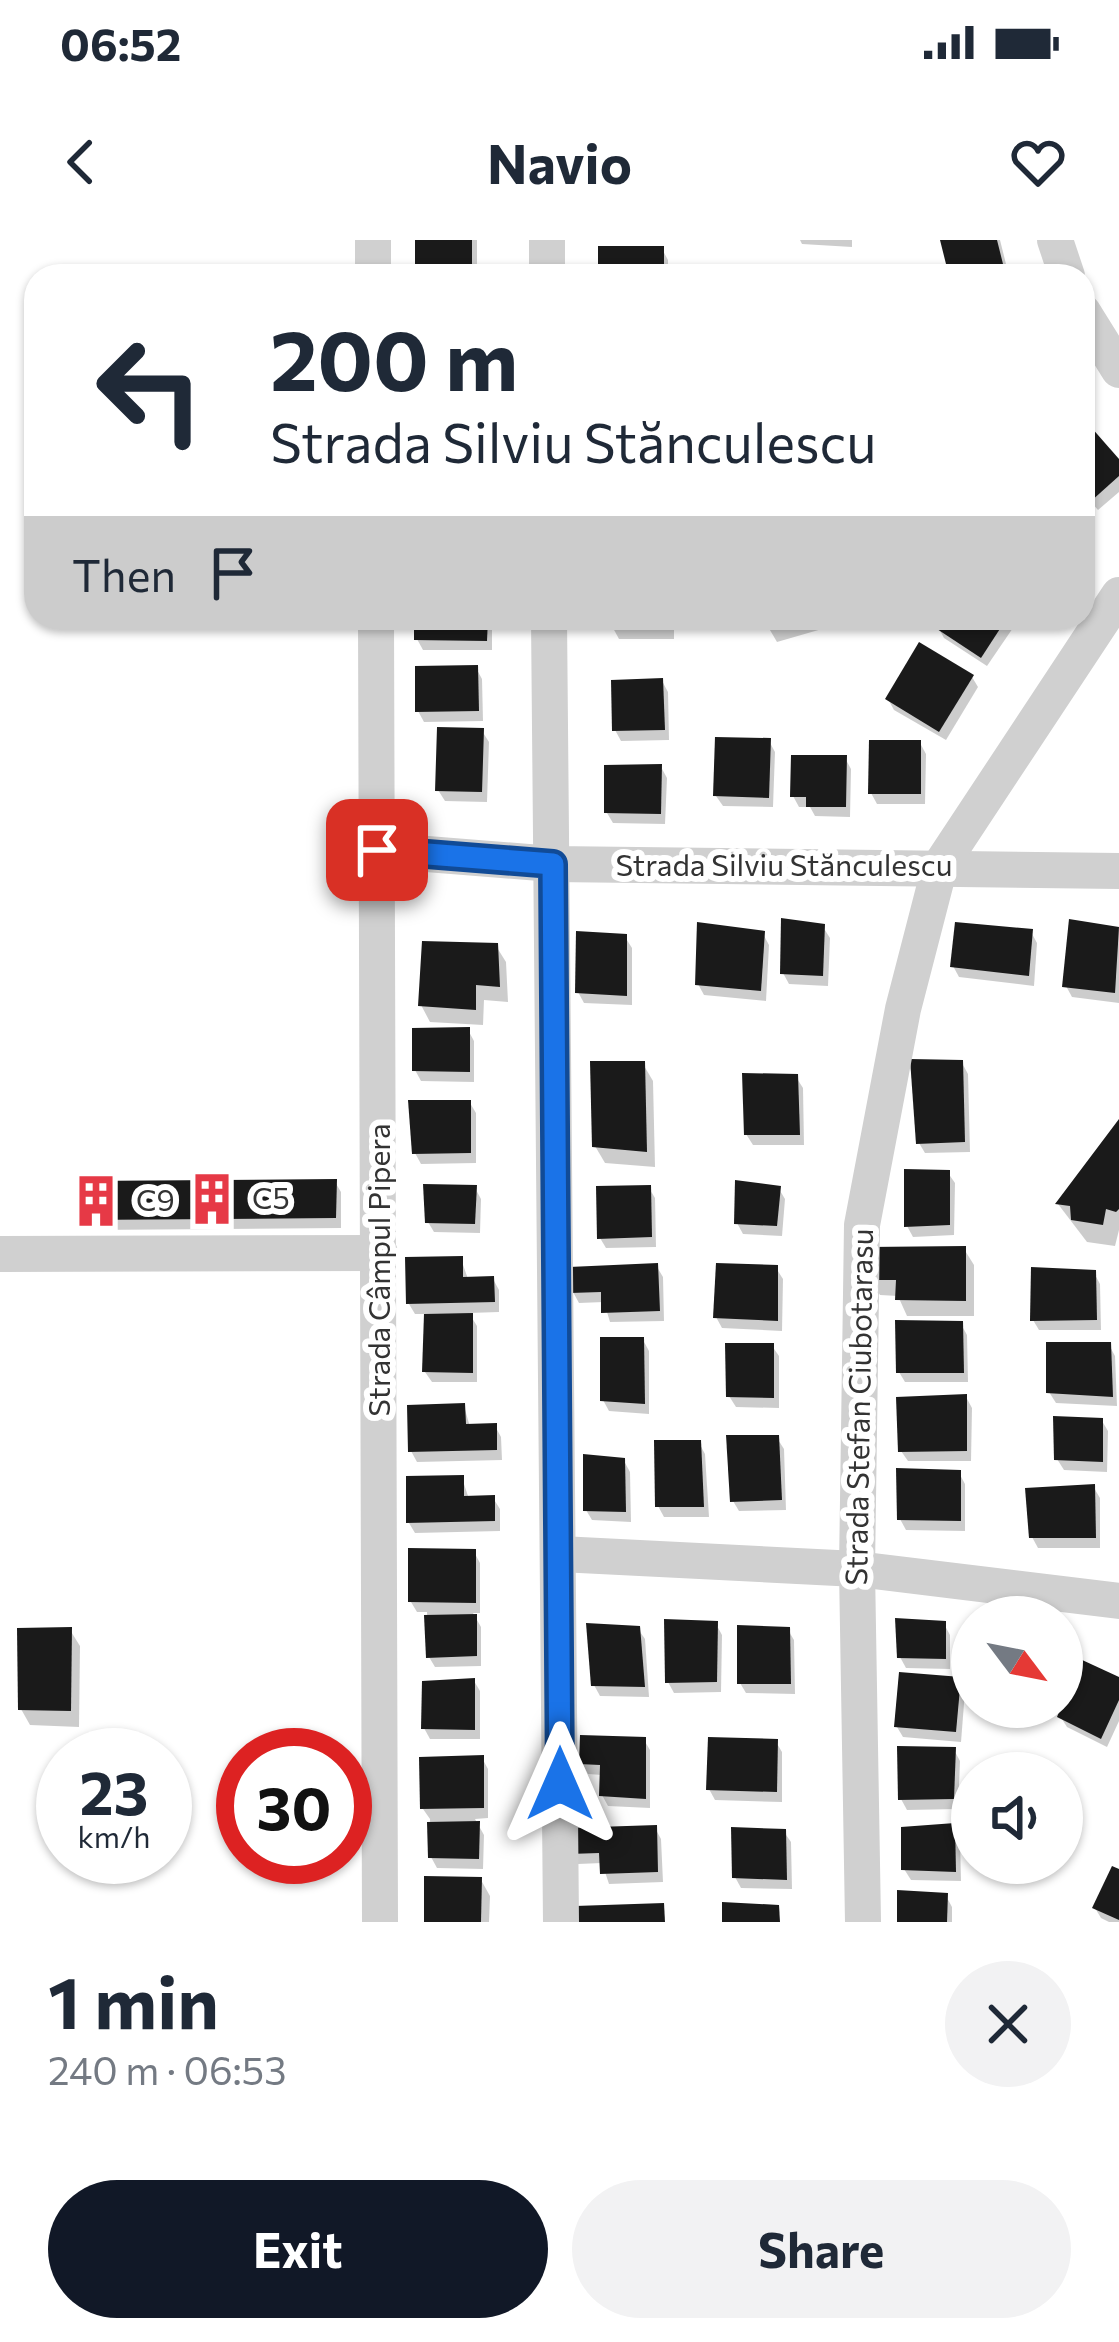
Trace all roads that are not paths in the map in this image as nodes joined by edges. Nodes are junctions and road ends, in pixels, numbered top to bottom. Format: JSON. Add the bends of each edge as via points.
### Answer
{"nodes":[{"id":1,"x":1095,"y":331,"type":"edge"},
{"id":2,"x":1119,"y":370,"type":"edge"},
{"id":3,"x":1119,"y":595,"type":"edge"},
{"id":4,"x":376,"y":630,"type":"edge"},
{"id":5,"x":549,"y":630,"type":"edge"},
{"id":6,"x":377,"y":850,"type":"junction"},
{"id":7,"x":553,"y":864,"type":"junction"},
{"id":8,"x":940,"y":866,"type":"junction"},
{"id":9,"x":1119,"y":871,"type":"edge"},
{"id":10,"x":380,"y":1253,"type":"junction"},
{"id":11,"x":0,"y":1254,"type":"edge"},
{"id":12,"x":560,"y":1554,"type":"junction"},
{"id":13,"x":856,"y":1570,"type":"junction"},
{"id":14,"x":1119,"y":1601,"type":"edge"},
{"id":15,"x":380,"y":1922,"type":"edge"},
{"id":16,"x":561,"y":1922,"type":"edge"},
{"id":17,"x":863,"y":1922,"type":"edge"}],
"edges":[{"from":1,"to":2,"type":"street"},
{"from":3,"to":8,"type":"street","name":"Strada Stefan Ciubotarasu"},
{"from":4,"to":6,"type":"street","name":"Strada Câmpul Pipera"},
{"from":5,"to":7,"type":"street"},
{"from":6,"to":7,"type":"street","name":"Strada Silviu Stănculescu"},
{"from":6,"to":10,"type":"street","name":"Strada Câmpul Pipera"},
{"from":7,"to":8,"type":"street","name":"Strada Silviu Stănculescu"},
{"from":7,"to":12,"type":"street"},
{"from":8,"to":9,"type":"street","name":"Strada Silviu Stănculescu"},
{"from":8,"to":13,"type":"street","name":"Strada Stefan Ciubotarasu","via":[[862,1225]]},
{"from":10,"to":11,"type":"street"},
{"from":10,"to":15,"type":"street","name":"Strada Câmpul Pipera"},
{"from":12,"to":13,"type":"street"},
{"from":12,"to":16,"type":"street"},
{"from":13,"to":14,"type":"street"},
{"from":13,"to":17,"type":"street","name":"Strada Stefan Ciubotarasu"}]}
